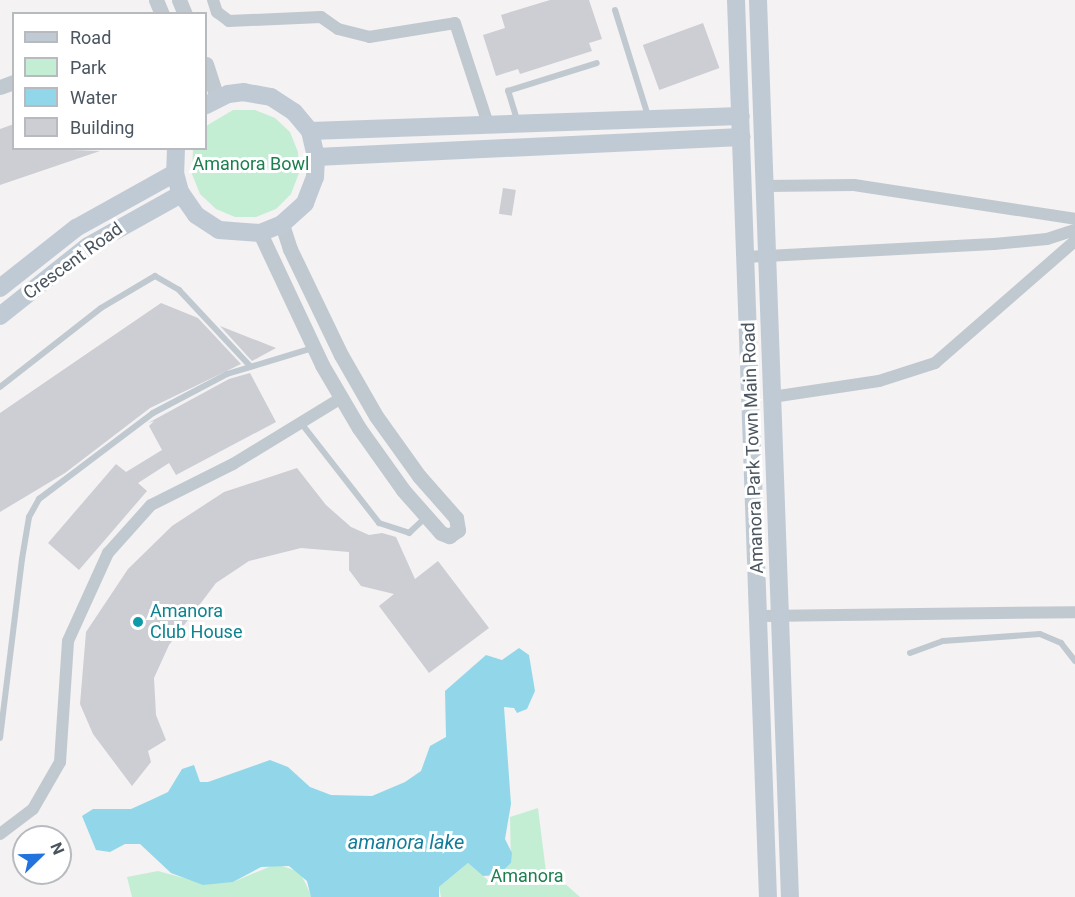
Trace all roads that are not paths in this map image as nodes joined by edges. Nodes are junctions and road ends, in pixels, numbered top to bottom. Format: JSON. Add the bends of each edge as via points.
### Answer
{"nodes":[{"id":1,"x":213,"y":0,"type":"edge"},
{"id":2,"x":736,"y":0,"type":"edge"},
{"id":3,"x":758,"y":0,"type":"edge"},
{"id":4,"x":615,"y":10,"type":"dead end"},
{"id":5,"x":597,"y":63,"type":"dead end"},
{"id":6,"x":207,"y":72,"type":"edge"},
{"id":7,"x":211,"y":102,"type":"edge"},
{"id":8,"x":741,"y":116,"type":"junction"},
{"id":9,"x":649,"y":119,"type":"junction"},
{"id":10,"x":518,"y":123,"type":"junction"},
{"id":11,"x":488,"y":124,"type":"junction"},
{"id":12,"x":310,"y":131,"type":"junction"},
{"id":13,"x":742,"y":137,"type":"junction"},
{"id":14,"x":176,"y":150,"type":"edge"},
{"id":15,"x":316,"y":157,"type":"junction"},
{"id":16,"x":175,"y":173,"type":"junction"},
{"id":17,"x":765,"y":186,"type":"junction"},
{"id":18,"x":181,"y":194,"type":"junction"},
{"id":19,"x":1075,"y":219,"type":"edge"},
{"id":20,"x":282,"y":224,"type":"junction"},
{"id":21,"x":1075,"y":230,"type":"edge"},
{"id":22,"x":260,"y":234,"type":"junction"},
{"id":23,"x":1075,"y":241,"type":"edge"},
{"id":24,"x":746,"y":257,"type":"junction"},
{"id":25,"x":767,"y":257,"type":"junction"},
{"id":26,"x":0,"y":288,"type":"edge"},
{"id":27,"x":0,"y":316,"type":"edge"},
{"id":28,"x":314,"y":348,"type":"junction"},
{"id":29,"x":250,"y":366,"type":"junction"},
{"id":30,"x":0,"y":387,"type":"edge"},
{"id":31,"x":772,"y":397,"type":"junction"},
{"id":32,"x":341,"y":398,"type":"junction"},
{"id":33,"x":301,"y":423,"type":"junction"},
{"id":34,"x":427,"y":517,"type":"junction"},
{"id":35,"x":1075,"y":612,"type":"edge"},
{"id":36,"x":758,"y":616,"type":"junction"},
{"id":37,"x":780,"y":618,"type":"junction"},
{"id":38,"x":910,"y":653,"type":"dead end"},
{"id":39,"x":1075,"y":662,"type":"edge"},
{"id":40,"x":0,"y":738,"type":"edge"},
{"id":41,"x":0,"y":834,"type":"edge"},
{"id":42,"x":768,"y":897,"type":"edge"},
{"id":43,"x":790,"y":897,"type":"edge"}],
"edges":[{"from":1,"to":11,"type":"street","via":[[217,12],[229,21],[321,17],[338,29],[369,37],[455,23]]},
{"from":2,"to":8,"type":"main road","name":"Amanora Park Town Main Road"},
{"from":3,"to":17,"type":"main road","name":"Amanora Park Town Main Road"},
{"from":4,"to":9,"type":"lane"},
{"from":5,"to":10,"type":"lane","via":[[508,91]]},
{"from":6,"to":7,"type":"street"},
{"from":7,"to":12,"type":"main road","via":[[244,92],[271,97],[294,112]]},
{"from":8,"to":9,"type":"main road"},
{"from":8,"to":13,"type":"main road","name":"Amanora Park Town Main Road"},
{"from":9,"to":10,"type":"main road"},
{"from":10,"to":11,"type":"main road"},
{"from":11,"to":12,"type":"main road"},
{"from":12,"to":15,"type":"main road"},
{"from":13,"to":15,"type":"main road"},
{"from":13,"to":24,"type":"main road","name":"Amanora Park Town Main Road"},
{"from":14,"to":16,"type":"main road"},
{"from":15,"to":20,"type":"main road","via":[[311,190],[296,213]]},
{"from":16,"to":18,"type":"main road"},
{"from":16,"to":26,"type":"main road","name":"Crescent Road","via":[[76,228]]},
{"from":17,"to":19,"type":"street","via":[[854,185]]},
{"from":17,"to":25,"type":"main road","name":"Amanora Park Town Main Road"},
{"from":18,"to":22,"type":"main road","via":[[196,215],[219,230]]},
{"from":18,"to":27,"type":"main road","name":"Crescent Road","via":[[88,246]]},
{"from":20,"to":22,"type":"main road"},
{"from":20,"to":34,"type":"street","via":[[290,249],[346,365],[419,476],[456,518],[458,530],[450,536],[441,533]]},
{"from":21,"to":25,"type":"street","via":[[1047,239],[994,244]]},
{"from":22,"to":28,"type":"street"},
{"from":23,"to":31,"type":"street","via":[[935,363],[879,381]]},
{"from":24,"to":25,"type":"street"},
{"from":24,"to":36,"type":"main road","name":"Amanora Park Town Main Road"},
{"from":25,"to":31,"type":"main road","name":"Amanora Park Town Main Road"},
{"from":28,"to":29,"type":"lane"},
{"from":28,"to":32,"type":"street"},
{"from":29,"to":30,"type":"lane","via":[[179,290],[155,276],[101,308]]},
{"from":29,"to":40,"type":"lane","via":[[153,413],[39,500],[29,517],[22,559]]},
{"from":31,"to":37,"type":"main road","name":"Amanora Park Town Main Road"},
{"from":32,"to":33,"type":"street"},
{"from":32,"to":34,"type":"street","via":[[403,490]]},
{"from":33,"to":34,"type":"lane","via":[[378,523],[409,533]]},
{"from":33,"to":41,"type":"street","via":[[233,464],[151,505],[108,553],[68,641],[60,762],[33,809]]},
{"from":35,"to":37,"type":"street"},
{"from":36,"to":37,"type":"street"},
{"from":36,"to":42,"type":"main road","name":"Amanora Park Town Main Road"},
{"from":37,"to":43,"type":"main road","name":"Amanora Park Town Main Road"},
{"from":38,"to":39,"type":"lane","via":[[943,641],[1041,634],[1061,643]]}]}
